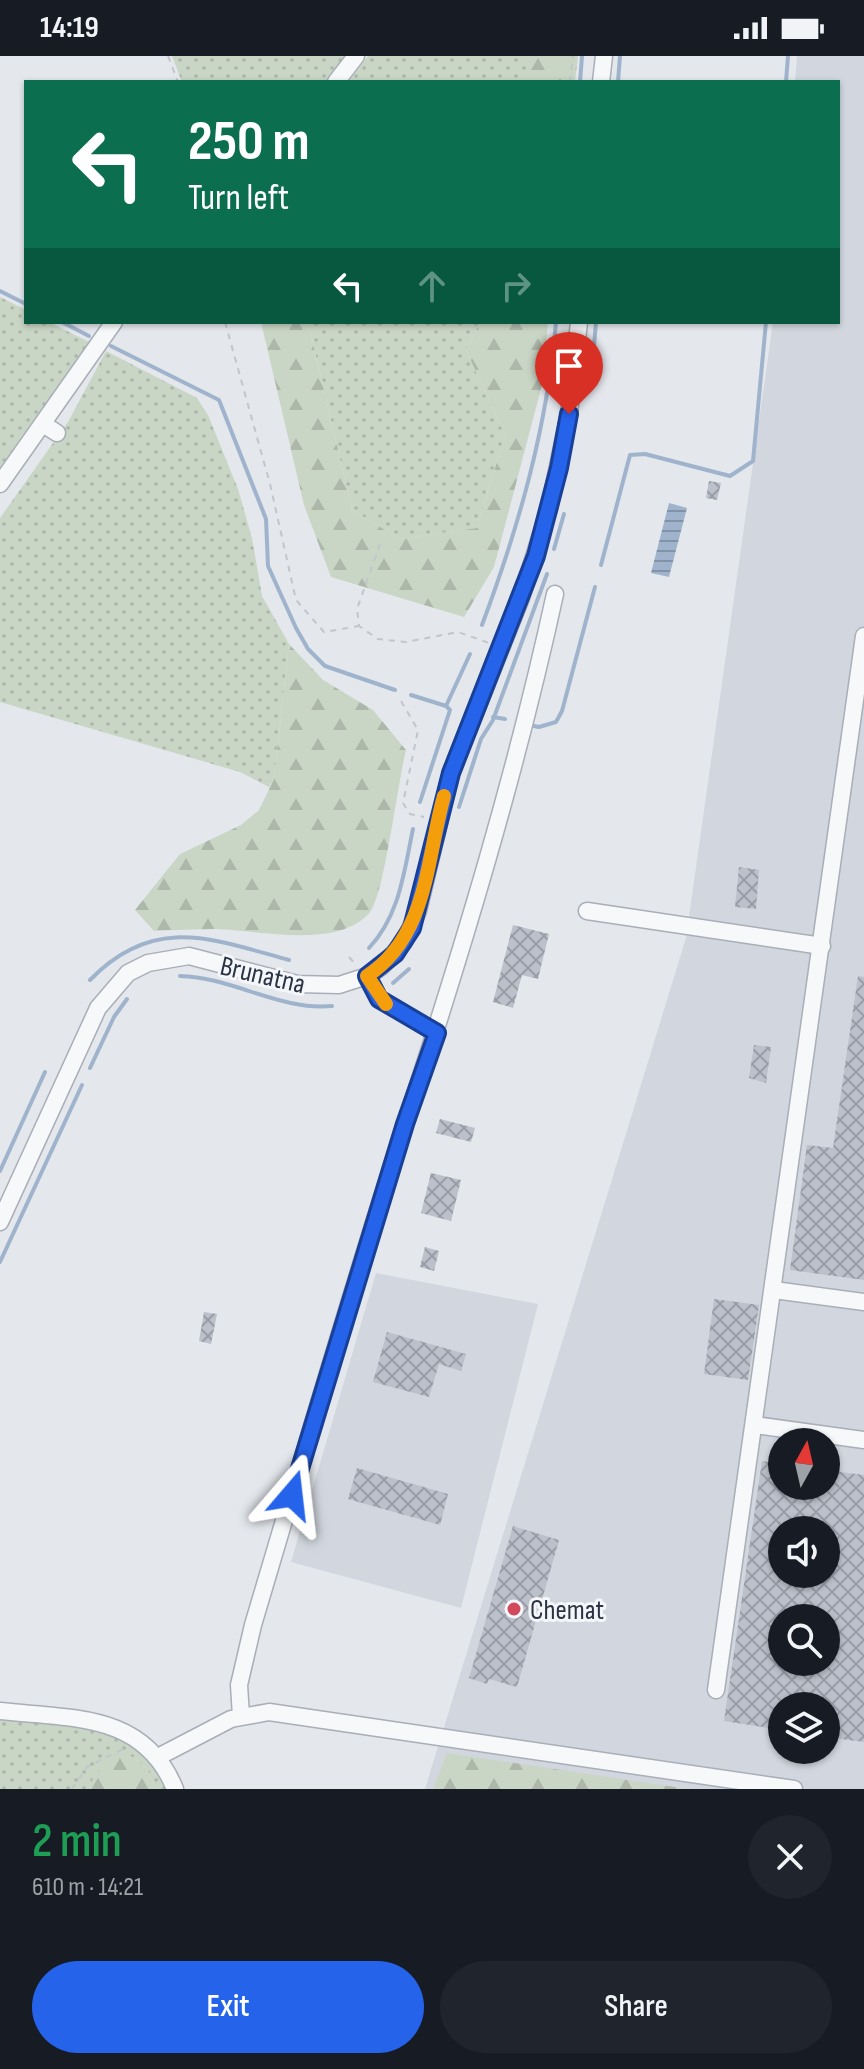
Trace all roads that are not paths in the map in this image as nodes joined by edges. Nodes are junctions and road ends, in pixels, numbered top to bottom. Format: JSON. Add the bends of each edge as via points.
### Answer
{"nodes":[{"id":1,"x":356,"y":56,"type":"edge"},
{"id":2,"x":604,"y":56,"type":"edge"},
{"id":3,"x":338,"y":80,"type":"edge"},
{"id":4,"x":601,"y":80,"type":"edge"},
{"id":5,"x":113,"y":324,"type":"edge"},
{"id":6,"x":579,"y":324,"type":"edge"},
{"id":7,"x":0,"y":484,"type":"edge"},
{"id":8,"x":555,"y":594,"type":"dead end"},
{"id":9,"x":864,"y":636,"type":"edge"},
{"id":10,"x":587,"y":911,"type":"dead end"},
{"id":11,"x":822,"y":946,"type":"junction"},
{"id":12,"x":363,"y":972,"type":"junction"},
{"id":13,"x":437,"y":1033,"type":"junction"},
{"id":14,"x":0,"y":1222,"type":"edge"},
{"id":15,"x":774,"y":1290,"type":"junction"},
{"id":16,"x":864,"y":1302,"type":"edge"},
{"id":17,"x":755,"y":1425,"type":"junction"},
{"id":18,"x":864,"y":1440,"type":"edge"},
{"id":19,"x":716,"y":1690,"type":"dead end"},
{"id":20,"x":0,"y":1711,"type":"edge"},
{"id":21,"x":241,"y":1716,"type":"junction"},
{"id":22,"x":158,"y":1757,"type":"junction"},
{"id":23,"x":175,"y":1789,"type":"edge"},
{"id":24,"x":794,"y":1789,"type":"edge"}],
"edges":[{"from":1,"to":3,"type":"street"},
{"from":2,"to":4,"type":"street"},
{"from":5,"to":7,"type":"street","via":[[50,428]]},
{"from":6,"to":12,"type":"street","name":"Brunatna","via":[[569,414],[536,556],[451,773],[412,928],[395,954]]},
{"from":8,"to":13,"type":"street","via":[[535,686]]},
{"from":9,"to":11,"type":"street"},
{"from":10,"to":11,"type":"street"},
{"from":11,"to":15,"type":"street"},
{"from":12,"to":13,"type":"street","via":[[379,999]]},
{"from":12,"to":14,"type":"street","name":"Brunatna","via":[[339,985],[319,986],[189,956],[148,963],[128,973],[98,1008]]},
{"from":13,"to":21,"type":"street","via":[[253,1625],[239,1685]]},
{"from":15,"to":16,"type":"street"},
{"from":15,"to":17,"type":"street"},
{"from":17,"to":18,"type":"street"},
{"from":17,"to":19,"type":"street"},
{"from":20,"to":22,"type":"street","via":[[118,1728],[142,1740]]},
{"from":21,"to":22,"type":"street"},
{"from":21,"to":24,"type":"street","via":[[269,1712]]},
{"from":22,"to":23,"type":"street"}]}
